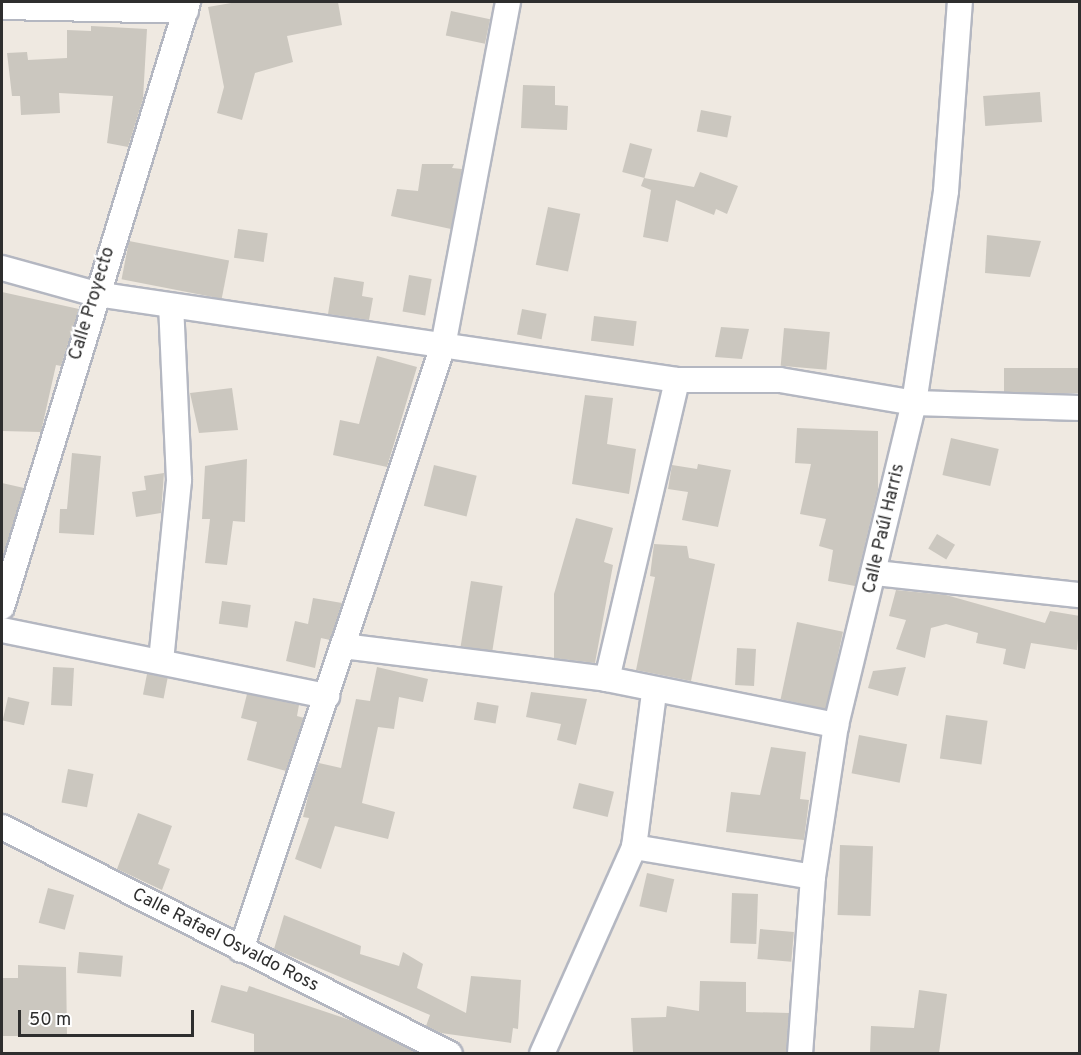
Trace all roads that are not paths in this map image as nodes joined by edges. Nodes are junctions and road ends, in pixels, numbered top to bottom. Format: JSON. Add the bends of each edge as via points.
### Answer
{"nodes":[{"id":1,"x":508,"y":2,"type":"edge"},
{"id":2,"x":960,"y":2,"type":"edge"},
{"id":3,"x":187,"y":6,"type":"edge"},
{"id":4,"x":2,"y":7,"type":"edge"},
{"id":5,"x":2,"y":268,"type":"edge"},
{"id":6,"x":96,"y":294,"type":"junction"},
{"id":7,"x":171,"y":307,"type":"junction"},
{"id":8,"x":443,"y":346,"type":"junction"},
{"id":9,"x":677,"y":380,"type":"junction"},
{"id":10,"x":914,"y":403,"type":"junction"},
{"id":11,"x":1080,"y":408,"type":"edge"},
{"id":12,"x":876,"y":573,"type":"junction"},
{"id":13,"x":1080,"y":595,"type":"edge"},
{"id":14,"x":2,"y":608,"type":"edge"},
{"id":15,"x":2,"y":630,"type":"edge"},
{"id":16,"x":343,"y":646,"type":"junction"},
{"id":17,"x":161,"y":662,"type":"junction"},
{"id":18,"x":607,"y":679,"type":"junction"},
{"id":19,"x":654,"y":692,"type":"junction"},
{"id":20,"x":327,"y":696,"type":"junction"},
{"id":21,"x":836,"y":725,"type":"junction"},
{"id":22,"x":2,"y":827,"type":"edge"},
{"id":23,"x":634,"y":847,"type":"junction"},
{"id":24,"x":813,"y":877,"type":"junction"},
{"id":25,"x":241,"y":950,"type":"junction"},
{"id":26,"x":450,"y":1053,"type":"edge"},
{"id":27,"x":542,"y":1053,"type":"edge"},
{"id":28,"x":801,"y":1053,"type":"edge"}],
"edges":[{"from":1,"to":8,"type":"street"},
{"from":2,"to":10,"type":"street","name":"Calle Paúl Harris","via":[[946,191]]},
{"from":3,"to":4,"type":"street"},
{"from":3,"to":6,"type":"street","name":"Calle Proyecto"},
{"from":5,"to":6,"type":"street"},
{"from":6,"to":7,"type":"street"},
{"from":6,"to":14,"type":"street","name":"Calle Proyecto"},
{"from":7,"to":8,"type":"street"},
{"from":7,"to":17,"type":"street","via":[[179,480]]},
{"from":8,"to":9,"type":"street"},
{"from":8,"to":16,"type":"street"},
{"from":9,"to":10,"type":"street","via":[[780,380]]},
{"from":9,"to":18,"type":"street"},
{"from":10,"to":11,"type":"street"},
{"from":10,"to":12,"type":"street","name":"Calle Paúl Harris"},
{"from":12,"to":13,"type":"street"},
{"from":12,"to":21,"type":"street","name":"Calle Paúl Harris"},
{"from":15,"to":17,"type":"street"},
{"from":16,"to":18,"type":"street"},
{"from":16,"to":20,"type":"street"},
{"from":17,"to":20,"type":"street"},
{"from":18,"to":19,"type":"street"},
{"from":19,"to":21,"type":"street"},
{"from":19,"to":23,"type":"street"},
{"from":20,"to":25,"type":"street"},
{"from":21,"to":24,"type":"street","name":"Calle Paúl Harris"},
{"from":22,"to":25,"type":"street","name":"Calle Rafael Osvaldo Ross"},
{"from":23,"to":24,"type":"street"},
{"from":23,"to":27,"type":"street"},
{"from":24,"to":28,"type":"street","name":"Calle Paúl Harris"},
{"from":25,"to":26,"type":"street","name":"Calle Rafael Osvaldo Ross"}]}
